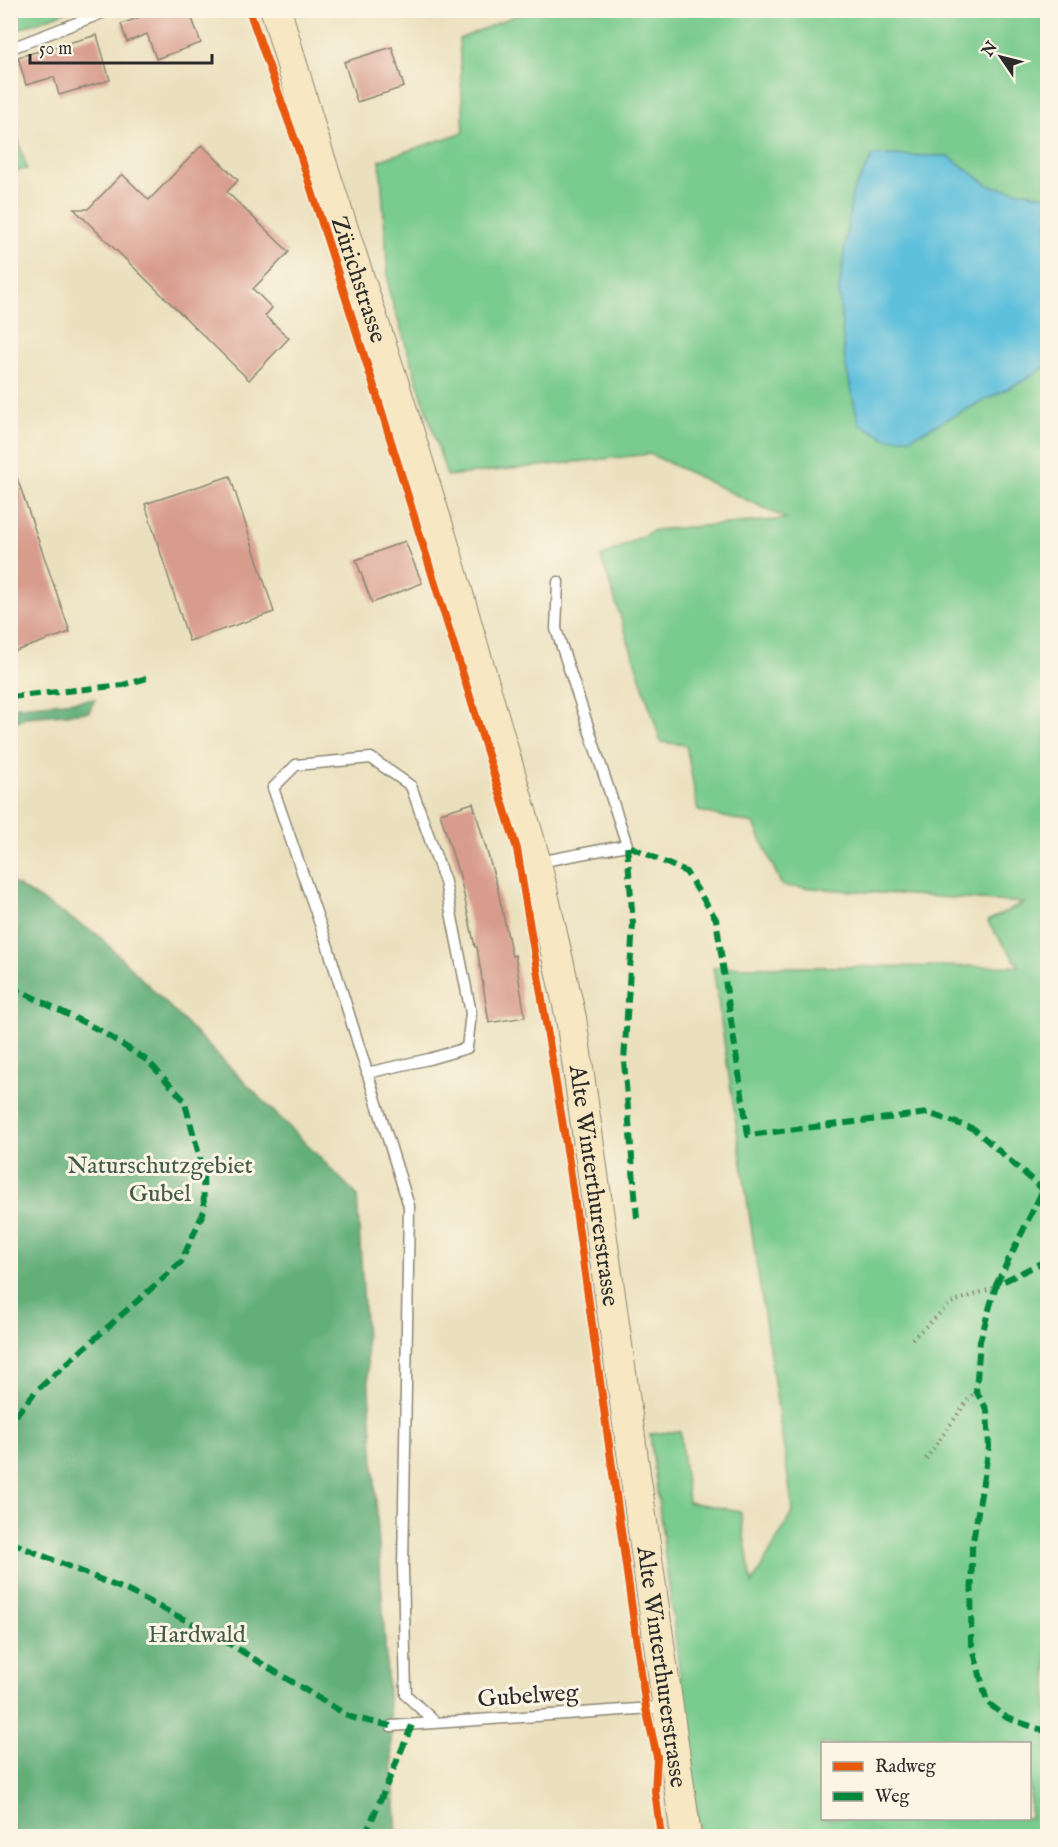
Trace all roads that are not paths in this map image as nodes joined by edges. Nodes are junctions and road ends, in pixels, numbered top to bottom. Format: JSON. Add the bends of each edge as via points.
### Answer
{"nodes":[{"id":1,"x":110,"y":10,"type":"edge"},
{"id":2,"x":276,"y":10,"type":"edge"},
{"id":3,"x":14,"y":47,"type":"dead end"},
{"id":4,"x":444,"y":546,"type":"joint"},
{"id":5,"x":558,"y":582,"type":"dead end"},
{"id":6,"x":536,"y":863,"type":"junction"},
{"id":7,"x":367,"y":1073,"type":"junction"},
{"id":8,"x":668,"y":1707,"type":"junction"},
{"id":9,"x":435,"y":1722,"type":"junction"},
{"id":10,"x":390,"y":1726,"type":"dead end"},
{"id":11,"x":686,"y":1836,"type":"edge"}],
"edges":[{"from":1,"to":3,"type":"lane"},
{"from":2,"to":4,"type":"main road","name":"Zürichstrasse"},
{"from":4,"to":6,"type":"main road","name":"Alte Winterthurerstrasse"},
{"from":5,"to":6,"type":"lane","via":[[556,628],[627,845]]},
{"from":6,"to":8,"type":"main road","name":"Alte Winterthurerstrasse","via":[[571,1018]]},
{"from":7,"to":7,"type":"lane","via":[[273,788],[296,765],[371,758],[411,786],[445,882],[471,1013],[467,1048]]},
{"from":7,"to":9,"type":"lane","via":[[409,1206],[403,1567],[406,1695]]},
{"from":8,"to":9,"type":"lane","name":"Gubelweg"},
{"from":8,"to":11,"type":"main road","name":"Alte Winterthurerstrasse"},
{"from":9,"to":10,"type":"lane","name":"Gubelweg"}]}
